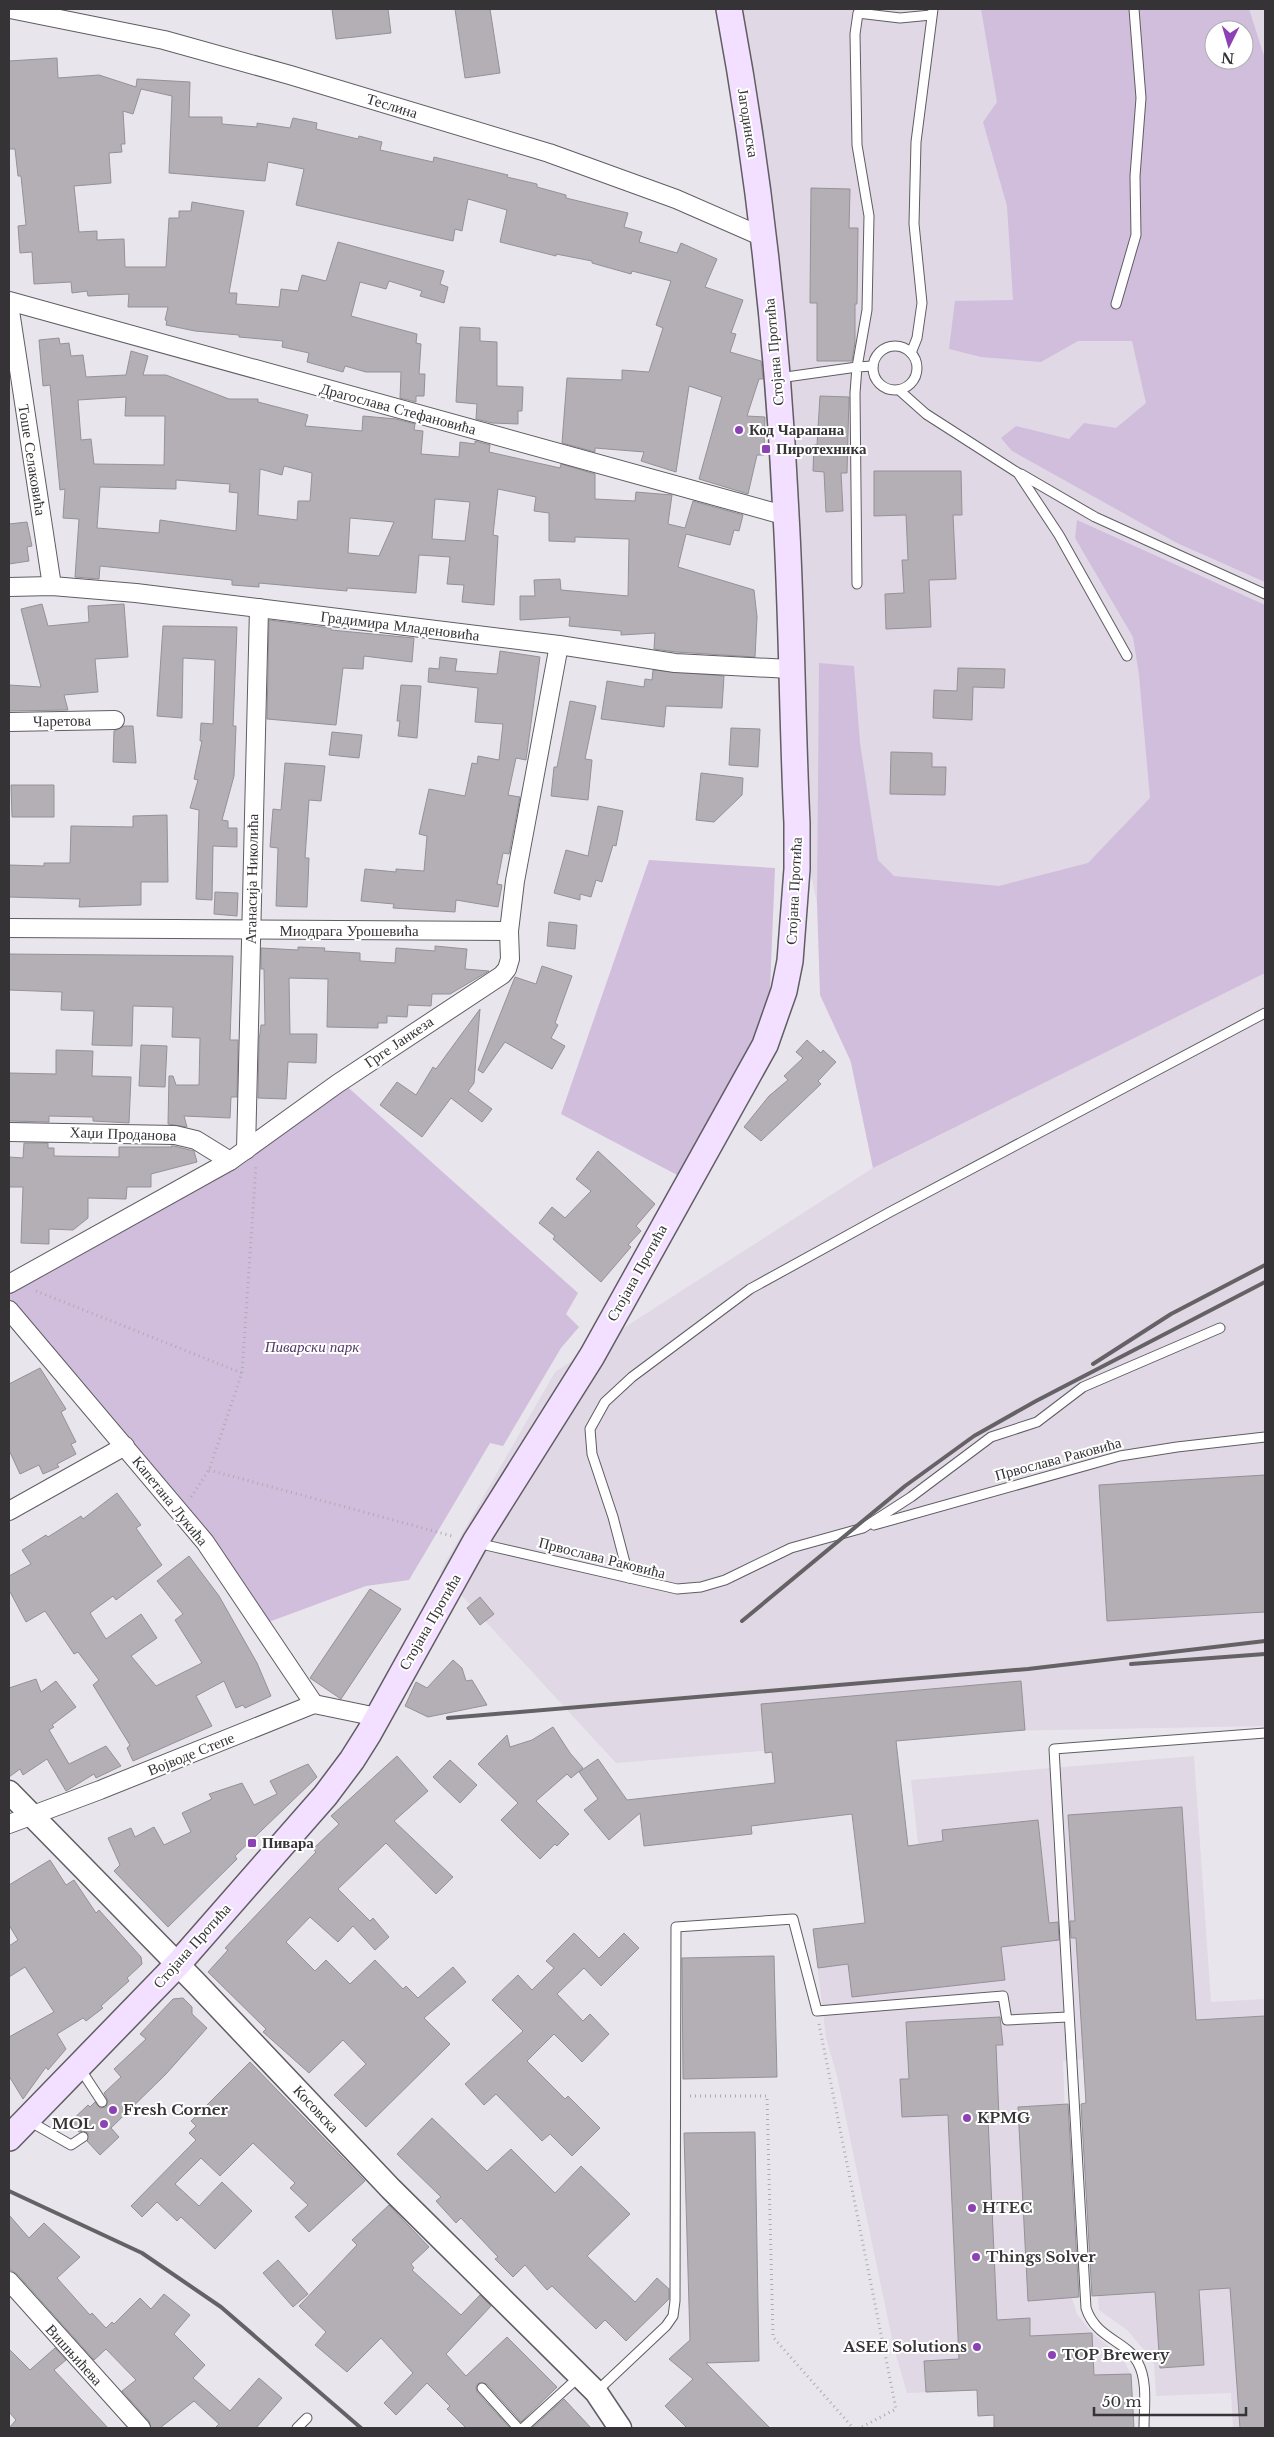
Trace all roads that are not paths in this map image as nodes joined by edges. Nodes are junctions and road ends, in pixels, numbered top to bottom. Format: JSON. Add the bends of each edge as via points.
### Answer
{"nodes":[{"id":1,"x":10,"y":9,"type":"edge"},
{"id":2,"x":729,"y":9,"type":"edge"},
{"id":3,"x":1134,"y":9,"type":"edge"},
{"id":4,"x":932,"y":12,"type":"edge"},
{"id":5,"x":763,"y":237,"type":"junction"},
{"id":6,"x":9,"y":303,"type":"edge"},
{"id":7,"x":1116,"y":304,"type":"dead end"},
{"id":8,"x":911,"y":353,"type":"junction"},
{"id":9,"x":873,"y":366,"type":"junction"},
{"id":10,"x":857,"y":367,"type":"junction"},
{"id":11,"x":778,"y":378,"type":"junction"},
{"id":12,"x":899,"y":390,"type":"junction"},
{"id":13,"x":1018,"y":473,"type":"junction"},
{"id":14,"x":787,"y":516,"type":"junction"},
{"id":15,"x":857,"y":584,"type":"dead end"},
{"id":16,"x":52,"y":586,"type":"junction"},
{"id":17,"x":9,"y":587,"type":"edge"},
{"id":18,"x":1265,"y":594,"type":"edge"},
{"id":19,"x":258,"y":608,"type":"junction"},
{"id":20,"x":559,"y":645,"type":"junction"},
{"id":21,"x":1126,"y":656,"type":"dead end"},
{"id":22,"x":790,"y":669,"type":"junction"},
{"id":23,"x":115,"y":720,"type":"dead end"},
{"id":24,"x":9,"y":722,"type":"edge"},
{"id":25,"x":9,"y":928,"type":"edge"},
{"id":26,"x":250,"y":931,"type":"junction"},
{"id":27,"x":509,"y":931,"type":"junction"},
{"id":28,"x":1265,"y":1013,"type":"edge"},
{"id":29,"x":9,"y":1132,"type":"edge"},
{"id":30,"x":252,"y":1146,"type":"junction"},
{"id":31,"x":230,"y":1161,"type":"junction"},
{"id":32,"x":12,"y":1282,"type":"edge"},
{"id":33,"x":9,"y":1310,"type":"edge"},
{"id":34,"x":1220,"y":1328,"type":"dead end"},
{"id":35,"x":1265,"y":1437,"type":"edge"},
{"id":36,"x":125,"y":1446,"type":"junction"},
{"id":37,"x":9,"y":1511,"type":"edge"},
{"id":38,"x":863,"y":1528,"type":"junction"},
{"id":39,"x":475,"y":1542,"type":"junction"},
{"id":40,"x":628,"y":1578,"type":"junction"},
{"id":41,"x":314,"y":1704,"type":"junction"},
{"id":42,"x":377,"y":1717,"type":"junction"},
{"id":43,"x":1265,"y":1733,"type":"edge"},
{"id":44,"x":9,"y":1792,"type":"edge"},
{"id":45,"x":33,"y":1816,"type":"junction"},
{"id":46,"x":9,"y":1824,"type":"edge"},
{"id":47,"x":177,"y":1965,"type":"junction"},
{"id":48,"x":1068,"y":2017,"type":"junction"},
{"id":49,"x":78,"y":2065,"type":"junction"},
{"id":50,"x":102,"y":2102,"type":"dead end"},
{"id":51,"x":27,"y":2120,"type":"junction"},
{"id":52,"x":83,"y":2137,"type":"dead end"},
{"id":53,"x":9,"y":2138,"type":"edge"},
{"id":54,"x":9,"y":2281,"type":"edge"},
{"id":55,"x":580,"y":2376,"type":"junction"},
{"id":56,"x":482,"y":2388,"type":"dead end"},
{"id":57,"x":596,"y":2392,"type":"junction"},
{"id":58,"x":307,"y":2418,"type":"dead end"},
{"id":59,"x":141,"y":2428,"type":"edge"},
{"id":60,"x":297,"y":2428,"type":"edge"},
{"id":61,"x":518,"y":2428,"type":"edge"},
{"id":62,"x":522,"y":2428,"type":"edge"},
{"id":63,"x":620,"y":2428,"type":"edge"},
{"id":64,"x":1144,"y":2428,"type":"edge"}],
"edges":[{"from":1,"to":5,"type":"street","name":"Теслина","via":[[164,40],[541,150],[667,195]]},
{"from":2,"to":5,"type":"main road","name":"Јагодинска","via":[[750,129]]},
{"from":3,"to":7,"type":"lane","via":[[1140,98],[1135,176],[1136,235]]},
{"from":4,"to":8,"type":"lane","via":[[916,142],[914,224],[922,303],[917,338]]},
{"from":4,"to":10,"type":"lane","via":[[900,18],[858,13],[857,144],[869,216],[867,310]]},
{"from":5,"to":11,"type":"main road","name":"Стојана Протића"},
{"from":6,"to":14,"type":"street","name":"Драгослава Стефановића"},
{"from":6,"to":16,"type":"street","name":"Тоше Селаковића"},
{"from":8,"to":9,"type":"lane","via":[[903,348],[888,347],[877,356]]},
{"from":8,"to":12,"type":"lane","via":[[917,373],[909,386]]},
{"from":9,"to":10,"type":"lane"},
{"from":9,"to":12,"type":"lane","via":[[874,374],[883,387]]},
{"from":10,"to":11,"type":"lane"},
{"from":10,"to":15,"type":"lane"},
{"from":11,"to":14,"type":"main road","name":"Стојана Протића"},
{"from":12,"to":13,"type":"lane","via":[[926,414]]},
{"from":13,"to":18,"type":"lane","via":[[1095,517]]},
{"from":13,"to":21,"type":"lane","via":[[1059,535]]},
{"from":14,"to":22,"type":"main road","name":"Стојана Протића"},
{"from":16,"to":17,"type":"street","name":"Градимира Младеновића"},
{"from":16,"to":19,"type":"street","name":"Градимира Младеновића"},
{"from":19,"to":20,"type":"street","name":"Градимира Младеновића"},
{"from":19,"to":26,"type":"street","name":"Атанасија Николића"},
{"from":20,"to":22,"type":"street","name":"Градимира Младеновића","via":[[675,663]]},
{"from":20,"to":27,"type":"street","name":"Грге Јанкеза","via":[[515,881]]},
{"from":22,"to":39,"type":"main road","name":"Стојана Протића","via":[[797,869],[790,961],[776,1018],[739,1095],[592,1356]]},
{"from":23,"to":24,"type":"street","name":"Чаретова"},
{"from":25,"to":26,"type":"street","name":"Миодрага Урошевића"},
{"from":26,"to":27,"type":"street","name":"Миодрага Урошевића"},
{"from":26,"to":30,"type":"street","name":"Атанасија Николића"},
{"from":27,"to":30,"type":"street","name":"Грге Јанкеза","via":[[510,959],[502,975],[343,1080]]},
{"from":28,"to":40,"type":"lane","via":[[750,1290],[632,1376],[605,1402],[590,1429],[598,1475],[613,1517]]},
{"from":29,"to":31,"type":"street","name":"Хаџи Проданова","via":[[175,1135],[196,1140]]},
{"from":30,"to":31,"type":"street","name":"Грге Јанкеза"},
{"from":31,"to":32,"type":"street","name":"Грге Јанкеза"},
{"from":33,"to":36,"type":"street","name":"Капетана Лукића"},
{"from":34,"to":38,"type":"lane","name":"Првослава Раковића","via":[[1083,1388],[1037,1422],[991,1437],[911,1497]]},
{"from":35,"to":38,"type":"lane","name":"Првослава Раковића","via":[[1120,1456]]},
{"from":36,"to":37,"type":"street"},
{"from":36,"to":41,"type":"street","name":"Капетана Лукића","via":[[205,1542]]},
{"from":38,"to":40,"type":"lane","name":"Првослава Раковића","via":[[791,1548],[725,1580],[702,1586],[677,1590]]},
{"from":39,"to":40,"type":"lane","name":"Првослава Раковића"},
{"from":39,"to":42,"type":"main road","name":"Стојана Протића"},
{"from":41,"to":42,"type":"street"},
{"from":41,"to":45,"type":"street","name":"Војводе Степе"},
{"from":42,"to":47,"type":"main road","name":"Стојана Протића","via":[[352,1760],[325,1796]]},
{"from":43,"to":48,"type":"lane","via":[[1054,1749]]},
{"from":44,"to":45,"type":"street","name":"Косовска"},
{"from":45,"to":46,"type":"street","name":"Војводе Степе"},
{"from":45,"to":47,"type":"street","name":"Косовска"},
{"from":47,"to":49,"type":"main road","name":"Стојана Протића"},
{"from":47,"to":55,"type":"street","name":"Косовска","via":[[391,2189]]},
{"from":48,"to":57,"type":"lane","via":[[1007,2020],[1003,1996],[817,2011],[793,1919],[676,1927],[676,2301],[673,2316],[666,2326]]},
{"from":48,"to":64,"type":"lane","via":[[1086,2308],[1102,2333],[1126,2349],[1138,2362],[1142,2375]]},
{"from":49,"to":50,"type":"lane"},
{"from":49,"to":51,"type":"main road","name":"Стојана Протића"},
{"from":51,"to":52,"type":"lane","via":[[71,2146]]},
{"from":51,"to":53,"type":"main road","name":"Стојана Протића"},
{"from":54,"to":59,"type":"street","name":"Вишњићева"},
{"from":55,"to":57,"type":"street","name":"Косовска"},
{"from":55,"to":62,"type":"lane"},
{"from":56,"to":61,"type":"lane"},
{"from":57,"to":63,"type":"street","name":"Косовска"},
{"from":58,"to":60,"type":"lane"}]}
